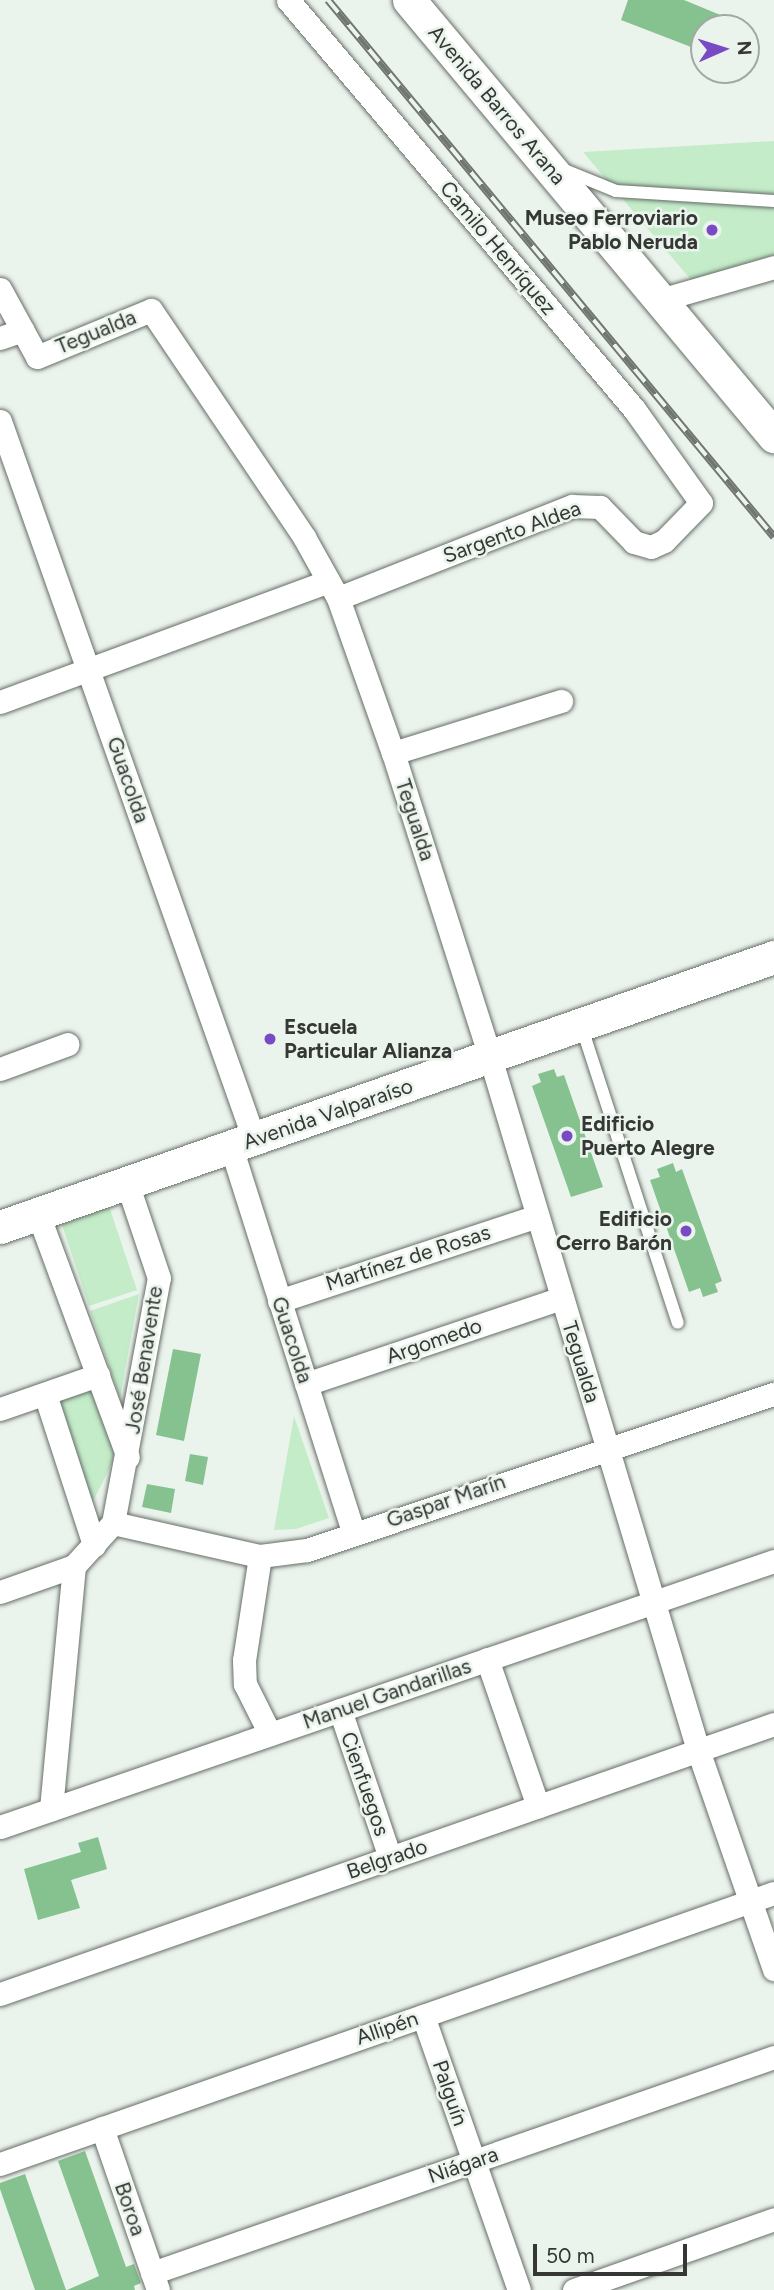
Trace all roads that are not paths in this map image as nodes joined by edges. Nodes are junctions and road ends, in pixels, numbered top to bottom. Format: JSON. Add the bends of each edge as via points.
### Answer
{"nodes":[{"id":1,"x":288,"y":0,"type":"edge"},
{"id":2,"x":409,"y":0,"type":"edge"},
{"id":3,"x":544,"y":162,"type":"junction"},
{"id":4,"x":774,"y":201,"type":"edge"},
{"id":5,"x":774,"y":267,"type":"edge"},
{"id":6,"x":0,"y":289,"type":"edge"},
{"id":7,"x":660,"y":300,"type":"junction"},
{"id":8,"x":23,"y":330,"type":"junction"},
{"id":9,"x":0,"y":338,"type":"edge"},
{"id":10,"x":0,"y":421,"type":"edge"},
{"id":11,"x":774,"y":436,"type":"edge"},
{"id":12,"x":701,"y":503,"type":"joint"},
{"id":13,"x":333,"y":590,"type":"junction"},
{"id":14,"x":89,"y":668,"type":"junction"},
{"id":15,"x":561,"y":701,"type":"dead end"},
{"id":16,"x":0,"y":702,"type":"edge"},
{"id":17,"x":393,"y":753,"type":"junction"},
{"id":18,"x":774,"y":957,"type":"edge"},
{"id":19,"x":582,"y":1025,"type":"junction"},
{"id":20,"x":68,"y":1044,"type":"dead end"},
{"id":21,"x":490,"y":1057,"type":"junction"},
{"id":22,"x":0,"y":1069,"type":"edge"},
{"id":23,"x":243,"y":1143,"type":"junction"},
{"id":24,"x":127,"y":1183,"type":"junction"},
{"id":25,"x":38,"y":1214,"type":"junction"},
{"id":26,"x":537,"y":1216,"type":"junction"},
{"id":27,"x":0,"y":1227,"type":"edge"},
{"id":28,"x":562,"y":1298,"type":"junction"},
{"id":29,"x":279,"y":1301,"type":"junction"},
{"id":30,"x":678,"y":1323,"type":"dead end"},
{"id":31,"x":98,"y":1375,"type":"junction"},
{"id":32,"x":306,"y":1384,"type":"junction"},
{"id":33,"x":45,"y":1394,"type":"junction"},
{"id":34,"x":774,"y":1394,"type":"edge"},
{"id":35,"x":0,"y":1409,"type":"edge"},
{"id":36,"x":607,"y":1449,"type":"junction"},
{"id":37,"x":128,"y":1458,"type":"junction"},
{"id":38,"x":113,"y":1523,"type":"junction"},
{"id":39,"x":353,"y":1532,"type":"junction"},
{"id":40,"x":94,"y":1545,"type":"junction"},
{"id":41,"x":260,"y":1556,"type":"junction"},
{"id":42,"x":774,"y":1561,"type":"edge"},
{"id":43,"x":74,"y":1566,"type":"junction"},
{"id":44,"x":0,"y":1592,"type":"edge"},
{"id":45,"x":653,"y":1602,"type":"junction"},
{"id":46,"x":487,"y":1660,"type":"junction"},
{"id":47,"x":340,"y":1710,"type":"junction"},
{"id":48,"x":774,"y":1724,"type":"edge"},
{"id":49,"x":270,"y":1734,"type":"junction"},
{"id":50,"x":698,"y":1750,"type":"junction"},
{"id":51,"x":538,"y":1806,"type":"junction"},
{"id":52,"x":51,"y":1809,"type":"junction"},
{"id":53,"x":0,"y":1827,"type":"edge"},
{"id":54,"x":390,"y":1858,"type":"junction"},
{"id":55,"x":774,"y":1893,"type":"edge"},
{"id":56,"x":750,"y":1901,"type":"junction"},
{"id":57,"x":774,"y":1969,"type":"edge"},
{"id":58,"x":0,"y":1994,"type":"edge"},
{"id":59,"x":423,"y":2016,"type":"junction"},
{"id":60,"x":774,"y":2057,"type":"edge"},
{"id":61,"x":102,"y":2128,"type":"junction"},
{"id":62,"x":474,"y":2161,"type":"junction"},
{"id":63,"x":0,"y":2164,"type":"edge"},
{"id":64,"x":774,"y":2219,"type":"edge"},
{"id":65,"x":155,"y":2282,"type":"edge"},
{"id":66,"x":519,"y":2290,"type":"edge"},
{"id":67,"x":574,"y":2290,"type":"edge"}],
"edges":[{"from":1,"to":12,"type":"street","name":"Camilo Henríquez","via":[[634,409]]},
{"from":2,"to":3,"type":"main road","name":"Avenida Barros Arana"},
{"from":3,"to":4,"type":"lane","via":[[616,191]]},
{"from":3,"to":7,"type":"main road","name":"Avenida Barros Arana"},
{"from":5,"to":7,"type":"street"},
{"from":6,"to":8,"type":"street"},
{"from":7,"to":11,"type":"main road","name":"Avenida Barros Arana"},
{"from":8,"to":9,"type":"street"},
{"from":8,"to":13,"type":"street","name":"Tegualda","via":[[37,356],[151,310]]},
{"from":10,"to":14,"type":"street","name":"Guacolda"},
{"from":12,"to":13,"type":"street","name":"Sargento Aldea","via":[[664,541],[651,547],[634,542],[600,507],[572,506]]},
{"from":13,"to":14,"type":"street","name":"Sargento Aldea"},
{"from":13,"to":17,"type":"street","name":"Tegualda"},
{"from":14,"to":16,"type":"street","name":"Sargento Aldea"},
{"from":14,"to":23,"type":"street","name":"Guacolda"},
{"from":15,"to":17,"type":"street","name":"Tegualda"},
{"from":17,"to":21,"type":"street","name":"Tegualda"},
{"from":18,"to":19,"type":"main road","name":"Avenida Valparaíso"},
{"from":19,"to":21,"type":"main road","name":"Avenida Valparaíso"},
{"from":19,"to":30,"type":"lane"},
{"from":20,"to":22,"type":"street"},
{"from":21,"to":23,"type":"main road","name":"Avenida Valparaíso"},
{"from":21,"to":26,"type":"street","name":"Tegualda"},
{"from":23,"to":24,"type":"main road","name":"Avenida Valparaíso"},
{"from":23,"to":29,"type":"street","name":"Guacolda"},
{"from":24,"to":25,"type":"main road","name":"Avenida Valparaíso"},
{"from":24,"to":37,"type":"street","name":"José Benavente","via":[[159,1278]]},
{"from":25,"to":27,"type":"main road","name":"Avenida Valparaíso"},
{"from":25,"to":31,"type":"street","name":"José Benavente"},
{"from":26,"to":28,"type":"street","name":"Tegualda"},
{"from":26,"to":29,"type":"street","name":"Martínez de Rosas"},
{"from":28,"to":32,"type":"street","name":"Argomedo"},
{"from":28,"to":36,"type":"street","name":"Tegualda"},
{"from":29,"to":32,"type":"street","name":"Guacolda"},
{"from":31,"to":33,"type":"street"},
{"from":31,"to":37,"type":"street","name":"José Benavente"},
{"from":32,"to":39,"type":"street","name":"Guacolda"},
{"from":33,"to":35,"type":"street"},
{"from":33,"to":40,"type":"street"},
{"from":34,"to":36,"type":"street","name":"Gaspar Marín"},
{"from":36,"to":39,"type":"street","name":"Gaspar Marín"},
{"from":36,"to":45,"type":"street","name":"Tegualda"},
{"from":37,"to":38,"type":"street","name":"José Benavente"},
{"from":38,"to":40,"type":"street","name":"José Benavente"},
{"from":38,"to":41,"type":"street","name":"Gaspar Marín"},
{"from":39,"to":41,"type":"street","name":"Gaspar Marín","via":[[307,1550]]},
{"from":40,"to":43,"type":"street","name":"José Benavente"},
{"from":41,"to":49,"type":"street","via":[[244,1660],[245,1684]]},
{"from":42,"to":45,"type":"street","name":"Manuel Gandarillas"},
{"from":43,"to":44,"type":"street"},
{"from":43,"to":52,"type":"street"},
{"from":45,"to":46,"type":"street","name":"Manuel Gandarillas"},
{"from":45,"to":50,"type":"street","name":"Tegualda"},
{"from":46,"to":47,"type":"street","name":"Manuel Gandarillas"},
{"from":46,"to":51,"type":"street"},
{"from":47,"to":49,"type":"street","name":"Manuel Gandarillas"},
{"from":47,"to":54,"type":"street","name":"Cienfuegos"},
{"from":48,"to":50,"type":"street","name":"Belgrado"},
{"from":49,"to":52,"type":"street","name":"Manuel Gandarillas"},
{"from":50,"to":51,"type":"street","name":"Belgrado"},
{"from":50,"to":56,"type":"street","name":"Tegualda"},
{"from":51,"to":54,"type":"street","name":"Belgrado"},
{"from":52,"to":53,"type":"street","name":"Manuel Gandarillas"},
{"from":54,"to":58,"type":"street","name":"Belgrado"},
{"from":55,"to":56,"type":"street","name":"Allipén"},
{"from":56,"to":57,"type":"street","name":"Tegualda"},
{"from":56,"to":59,"type":"street","name":"Allipén"},
{"from":59,"to":61,"type":"street","name":"Allipén"},
{"from":59,"to":62,"type":"street","name":"Palguín"},
{"from":60,"to":62,"type":"street","name":"Niágara"},
{"from":61,"to":63,"type":"street","name":"Allipén"},
{"from":61,"to":65,"type":"street","name":"Boroa"},
{"from":62,"to":65,"type":"street","name":"Niágara"},
{"from":62,"to":66,"type":"street","name":"Palguín"},
{"from":64,"to":67,"type":"street"}]}
